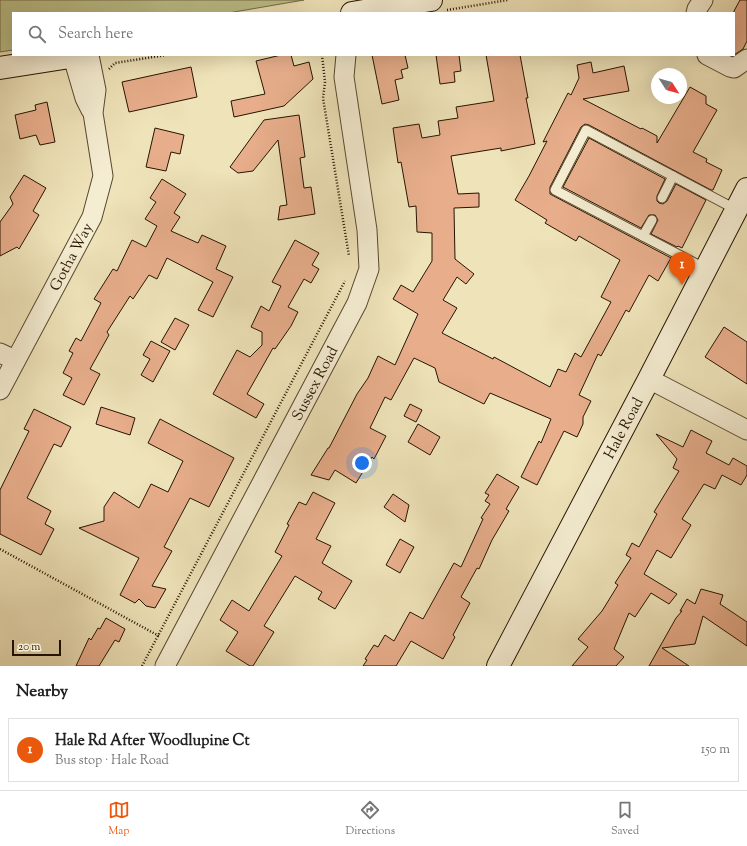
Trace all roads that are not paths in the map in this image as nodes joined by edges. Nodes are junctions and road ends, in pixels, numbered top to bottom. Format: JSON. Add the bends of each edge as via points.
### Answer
{"nodes":[{"id":1,"x":703,"y":0,"type":"edge"},
{"id":2,"x":435,"y":5,"type":"edge"},
{"id":3,"x":362,"y":12,"type":"edge"},
{"id":4,"x":696,"y":12,"type":"edge"},
{"id":5,"x":82,"y":56,"type":"edge"},
{"id":6,"x":334,"y":56,"type":"edge"},
{"id":7,"x":346,"y":56,"type":"edge"},
{"id":8,"x":709,"y":56,"type":"edge"},
{"id":9,"x":747,"y":59,"type":"edge"},
{"id":10,"x":0,"y":68,"type":"edge"},
{"id":11,"x":344,"y":78,"type":"junction"},
{"id":12,"x":673,"y":176,"type":"junction"},
{"id":13,"x":747,"y":190,"type":"edge"},
{"id":14,"x":662,"y":198,"type":"dead end"},
{"id":15,"x":737,"y":210,"type":"junction"},
{"id":16,"x":652,"y":220,"type":"dead end"},
{"id":17,"x":643,"y":236,"type":"junction"},
{"id":18,"x":706,"y":270,"type":"junction"},
{"id":19,"x":8,"y":356,"type":"edge"},
{"id":20,"x":649,"y":379,"type":"junction"},
{"id":21,"x":0,"y":390,"type":"edge"},
{"id":22,"x":747,"y":430,"type":"edge"},
{"id":23,"x":165,"y":666,"type":"edge"},
{"id":24,"x":498,"y":666,"type":"edge"}],
"edges":[{"from":1,"to":4,"type":"street"},
{"from":2,"to":3,"type":"main road"},
{"from":5,"to":10,"type":"main road"},
{"from":5,"to":19,"type":"street","name":"Gotha Way","via":[[84,98],[93,113],[103,176],[92,217]]},
{"from":6,"to":11,"type":"street","name":"Sussex Road"},
{"from":7,"to":11,"type":"street","name":"Sussex Road"},
{"from":8,"to":9,"type":"street","via":[[734,68]]},
{"from":11,"to":23,"type":"street","name":"Sussex Road","via":[[367,230],[369,269],[357,303]]},
{"from":12,"to":14,"type":"lane"},
{"from":12,"to":15,"type":"lane"},
{"from":12,"to":17,"type":"lane","via":[[586,130],[555,190]]},
{"from":13,"to":15,"type":"main road","name":"Hale Road"},
{"from":15,"to":18,"type":"main road","name":"Hale Road"},
{"from":16,"to":17,"type":"lane"},
{"from":17,"to":18,"type":"lane"},
{"from":18,"to":20,"type":"main road","name":"Hale Road"},
{"from":19,"to":21,"type":"street","name":"Gotha Way"},
{"from":20,"to":22,"type":"street"},
{"from":20,"to":24,"type":"main road","name":"Hale Road"}]}
